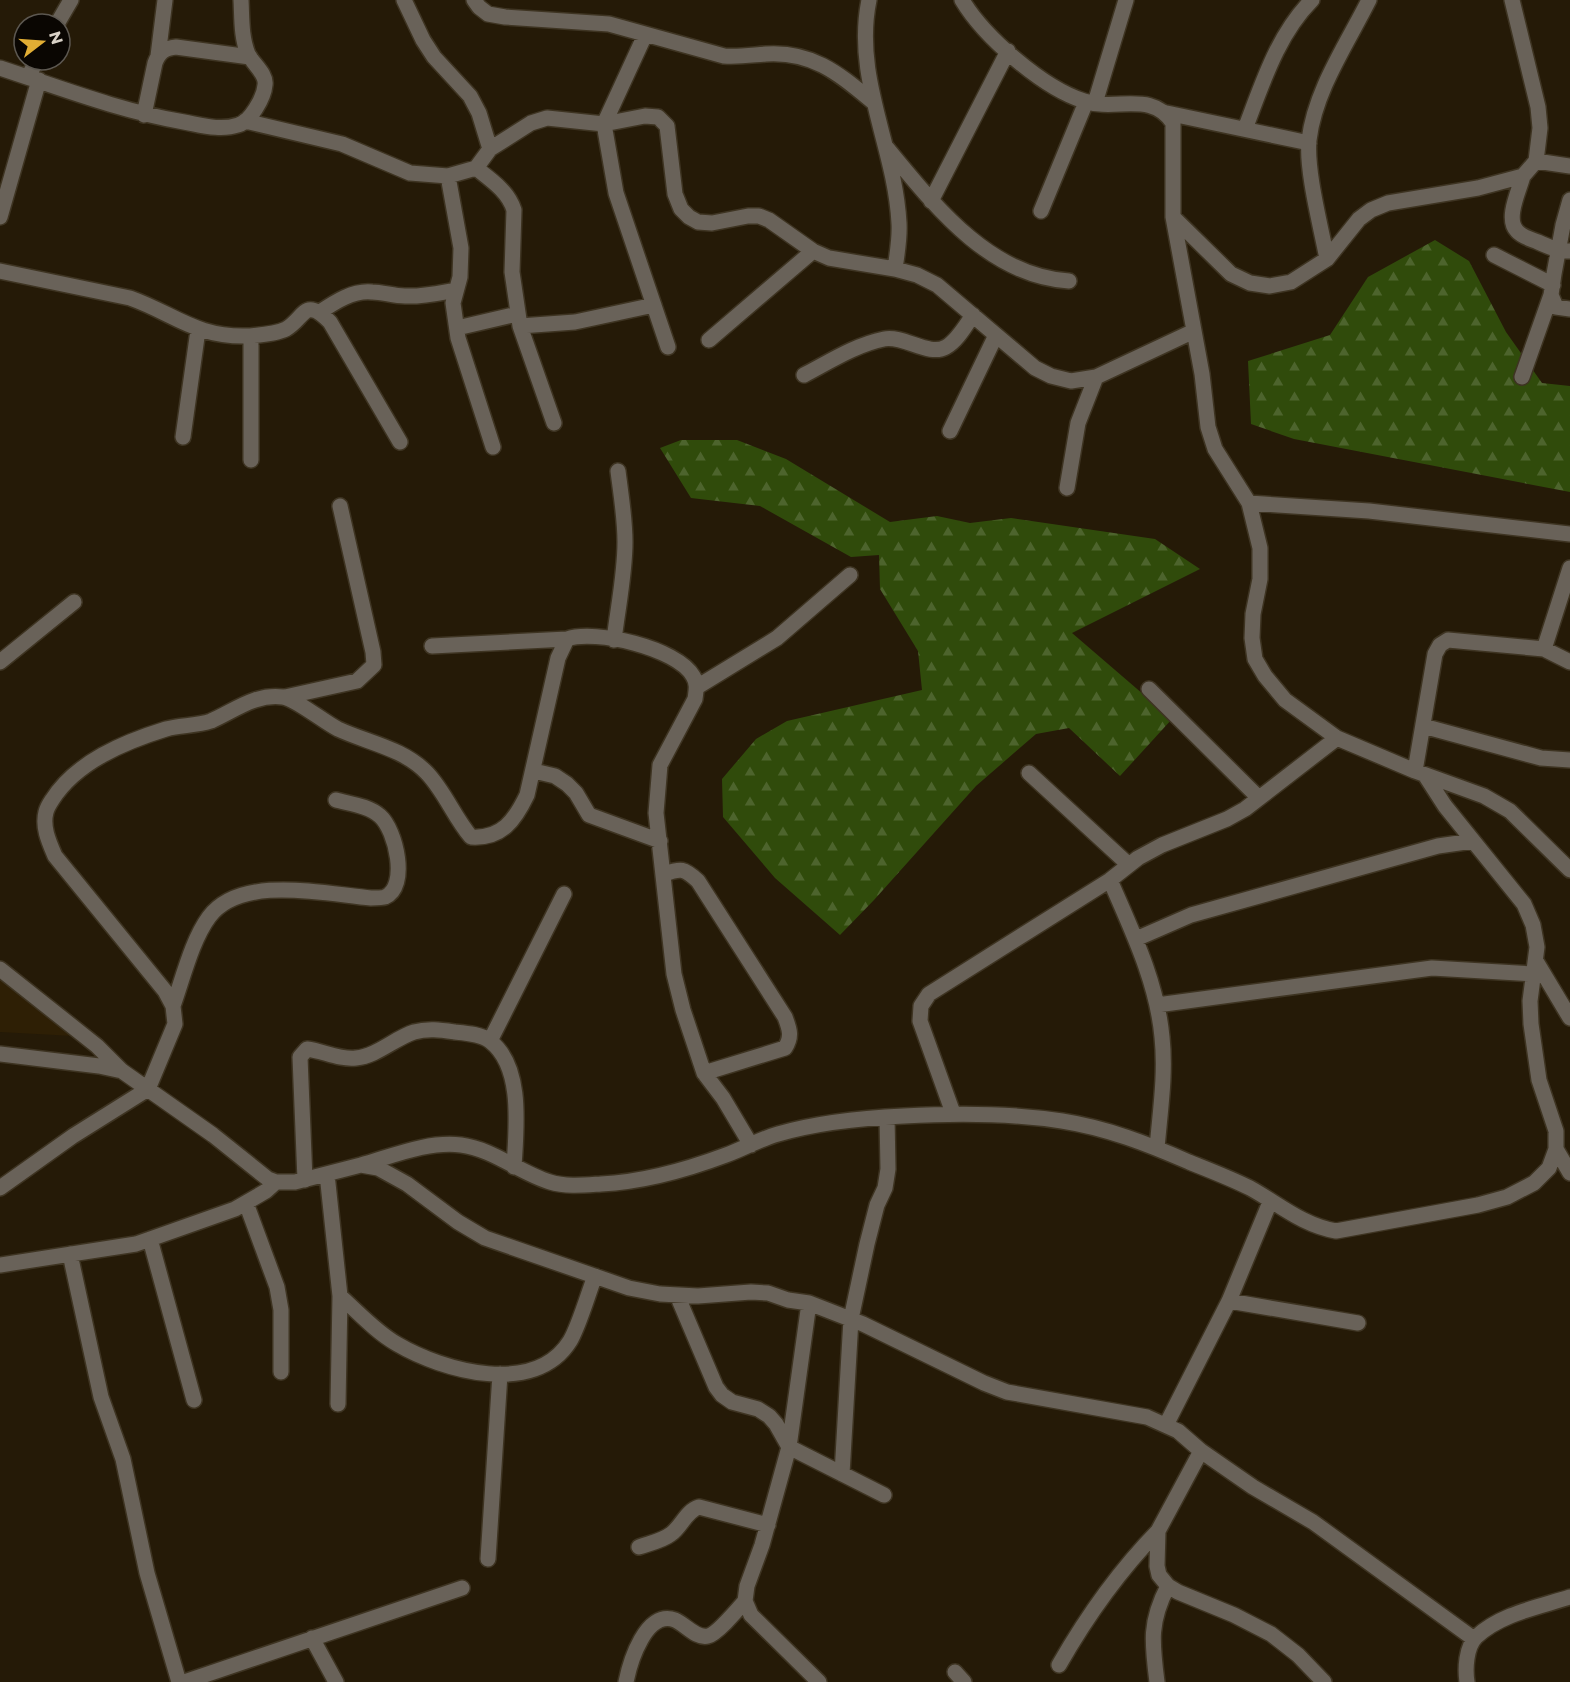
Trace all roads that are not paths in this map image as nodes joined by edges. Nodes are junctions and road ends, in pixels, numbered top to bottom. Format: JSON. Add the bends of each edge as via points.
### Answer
{"nodes":[{"id":1,"x":165,"y":0,"type":"edge"},
{"id":2,"x":241,"y":0,"type":"edge"},
{"id":3,"x":404,"y":0,"type":"edge"},
{"id":4,"x":474,"y":0,"type":"edge"},
{"id":5,"x":869,"y":0,"type":"edge"},
{"id":6,"x":962,"y":0,"type":"edge"},
{"id":7,"x":1126,"y":0,"type":"edge"},
{"id":8,"x":1312,"y":0,"type":"edge"},
{"id":9,"x":1369,"y":0,"type":"edge"},
{"id":10,"x":1512,"y":0,"type":"edge"},
{"id":11,"x":645,"y":35,"type":"junction"},
{"id":12,"x":1008,"y":51,"type":"junction"},
{"id":13,"x":158,"y":56,"type":"junction"},
{"id":14,"x":250,"y":57,"type":"junction"},
{"id":15,"x":0,"y":68,"type":"edge"},
{"id":16,"x":35,"y":72,"type":"edge"},
{"id":17,"x":34,"y":79,"type":"junction"},
{"id":18,"x":873,"y":102,"type":"junction"},
{"id":19,"x":1090,"y":103,"type":"junction"},
{"id":20,"x":1167,"y":113,"type":"junction"},
{"id":21,"x":144,"y":115,"type":"junction"},
{"id":22,"x":245,"y":121,"type":"junction"},
{"id":23,"x":604,"y":124,"type":"junction"},
{"id":24,"x":1245,"y":129,"type":"junction"},
{"id":25,"x":1309,"y":143,"type":"junction"},
{"id":26,"x":884,"y":144,"type":"junction"},
{"id":27,"x":490,"y":150,"type":"junction"},
{"id":28,"x":1536,"y":161,"type":"junction"},
{"id":29,"x":1570,"y":166,"type":"edge"},
{"id":30,"x":476,"y":168,"type":"junction"},
{"id":31,"x":448,"y":176,"type":"junction"},
{"id":32,"x":1522,"y":176,"type":"junction"},
{"id":33,"x":1570,"y":200,"type":"edge"},
{"id":34,"x":931,"y":201,"type":"junction"},
{"id":35,"x":1041,"y":211,"type":"dead end"},
{"id":36,"x":0,"y":217,"type":"edge"},
{"id":37,"x":1173,"y":217,"type":"junction"},
{"id":38,"x":813,"y":251,"type":"junction"},
{"id":39,"x":1564,"y":251,"type":"edge"},
{"id":40,"x":1494,"y":255,"type":"dead end"},
{"id":41,"x":1327,"y":260,"type":"junction"},
{"id":42,"x":895,"y":269,"type":"junction"},
{"id":43,"x":0,"y":271,"type":"edge"},
{"id":44,"x":1069,"y":281,"type":"dead end"},
{"id":45,"x":456,"y":290,"type":"junction"},
{"id":46,"x":1552,"y":290,"type":"junction"},
{"id":47,"x":654,"y":305,"type":"junction"},
{"id":48,"x":1570,"y":309,"type":"edge"},
{"id":49,"x":320,"y":312,"type":"junction"},
{"id":50,"x":973,"y":315,"type":"junction"},
{"id":51,"x":519,"y":321,"type":"junction"},
{"id":52,"x":457,"y":328,"type":"junction"},
{"id":53,"x":198,"y":330,"type":"junction"},
{"id":54,"x":1194,"y":331,"type":"junction"},
{"id":55,"x":996,"y":335,"type":"junction"},
{"id":56,"x":251,"y":336,"type":"junction"},
{"id":57,"x":709,"y":340,"type":"dead end"},
{"id":58,"x":668,"y":347,"type":"dead end"},
{"id":59,"x":804,"y":375,"type":"dead end"},
{"id":60,"x":1522,"y":377,"type":"dead end"},
{"id":61,"x":1093,"y":382,"type":"junction"},
{"id":62,"x":554,"y":423,"type":"dead end"},
{"id":63,"x":950,"y":431,"type":"dead end"},
{"id":64,"x":183,"y":437,"type":"dead end"},
{"id":65,"x":400,"y":442,"type":"dead end"},
{"id":66,"x":493,"y":447,"type":"dead end"},
{"id":67,"x":251,"y":460,"type":"dead end"},
{"id":68,"x":618,"y":471,"type":"dead end"},
{"id":69,"x":1067,"y":488,"type":"dead end"},
{"id":70,"x":1249,"y":503,"type":"junction"},
{"id":71,"x":340,"y":506,"type":"dead end"},
{"id":72,"x":1570,"y":534,"type":"edge"},
{"id":73,"x":1570,"y":568,"type":"edge"},
{"id":74,"x":850,"y":575,"type":"dead end"},
{"id":75,"x":74,"y":602,"type":"dead end"},
{"id":76,"x":567,"y":639,"type":"junction"},
{"id":77,"x":614,"y":640,"type":"junction"},
{"id":78,"x":432,"y":646,"type":"dead end"},
{"id":79,"x":1544,"y":649,"type":"junction"},
{"id":80,"x":1570,"y":662,"type":"edge"},
{"id":81,"x":0,"y":663,"type":"edge"},
{"id":82,"x":697,"y":687,"type":"junction"},
{"id":83,"x":1149,"y":689,"type":"dead end"},
{"id":84,"x":285,"y":697,"type":"junction"},
{"id":85,"x":1423,"y":726,"type":"junction"},
{"id":86,"x":1337,"y":738,"type":"junction"},
{"id":87,"x":1570,"y":760,"type":"edge"},
{"id":88,"x":534,"y":771,"type":"junction"},
{"id":89,"x":1029,"y":773,"type":"dead end"},
{"id":90,"x":1420,"y":773,"type":"junction"},
{"id":91,"x":1259,"y":798,"type":"junction"},
{"id":92,"x":336,"y":800,"type":"dead end"},
{"id":93,"x":660,"y":841,"type":"junction"},
{"id":94,"x":1473,"y":841,"type":"junction"},
{"id":95,"x":1129,"y":865,"type":"junction"},
{"id":96,"x":1570,"y":870,"type":"edge"},
{"id":97,"x":664,"y":874,"type":"junction"},
{"id":98,"x":1110,"y":880,"type":"junction"},
{"id":99,"x":564,"y":894,"type":"dead end"},
{"id":100,"x":1136,"y":939,"type":"junction"},
{"id":101,"x":1535,"y":967,"type":"junction"},
{"id":102,"x":0,"y":969,"type":"edge"},
{"id":103,"x":1157,"y":1005,"type":"junction"},
{"id":104,"x":173,"y":1006,"type":"junction"},
{"id":105,"x":1570,"y":1018,"type":"edge"},
{"id":106,"x":490,"y":1041,"type":"junction"},
{"id":107,"x":0,"y":1054,"type":"edge"},
{"id":108,"x":122,"y":1071,"type":"junction"},
{"id":109,"x":704,"y":1073,"type":"junction"},
{"id":110,"x":148,"y":1089,"type":"junction"},
{"id":111,"x":953,"y":1113,"type":"junction"},
{"id":112,"x":887,"y":1117,"type":"junction"},
{"id":113,"x":751,"y":1145,"type":"junction"},
{"id":114,"x":1157,"y":1148,"type":"junction"},
{"id":115,"x":1556,"y":1149,"type":"junction"},
{"id":116,"x":361,"y":1165,"type":"junction"},
{"id":117,"x":514,"y":1167,"type":"junction"},
{"id":118,"x":1570,"y":1173,"type":"edge"},
{"id":119,"x":327,"y":1174,"type":"junction"},
{"id":120,"x":305,"y":1179,"type":"junction"},
{"id":121,"x":276,"y":1182,"type":"junction"},
{"id":122,"x":0,"y":1188,"type":"edge"},
{"id":123,"x":1270,"y":1202,"type":"junction"},
{"id":124,"x":246,"y":1203,"type":"junction"},
{"id":125,"x":150,"y":1239,"type":"junction"},
{"id":126,"x":70,"y":1254,"type":"junction"},
{"id":127,"x":0,"y":1265,"type":"edge"},
{"id":128,"x":595,"y":1276,"type":"junction"},
{"id":129,"x":677,"y":1295,"type":"junction"},
{"id":130,"x":340,"y":1296,"type":"junction"},
{"id":131,"x":1229,"y":1301,"type":"junction"},
{"id":132,"x":809,"y":1303,"type":"junction"},
{"id":133,"x":851,"y":1319,"type":"junction"},
{"id":134,"x":1358,"y":1323,"type":"dead end"},
{"id":135,"x":281,"y":1372,"type":"dead end"},
{"id":136,"x":500,"y":1374,"type":"junction"},
{"id":137,"x":194,"y":1400,"type":"dead end"},
{"id":138,"x":338,"y":1404,"type":"dead end"},
{"id":139,"x":1166,"y":1425,"type":"junction"},
{"id":140,"x":789,"y":1448,"type":"junction"},
{"id":141,"x":1201,"y":1451,"type":"junction"},
{"id":142,"x":842,"y":1474,"type":"junction"},
{"id":143,"x":884,"y":1495,"type":"dead end"},
{"id":144,"x":768,"y":1525,"type":"junction"},
{"id":145,"x":1158,"y":1532,"type":"junction"},
{"id":146,"x":639,"y":1547,"type":"dead end"},
{"id":147,"x":488,"y":1559,"type":"dead end"},
{"id":148,"x":1168,"y":1587,"type":"junction"},
{"id":149,"x":462,"y":1588,"type":"dead end"},
{"id":150,"x":1570,"y":1596,"type":"edge"},
{"id":151,"x":745,"y":1601,"type":"junction"},
{"id":152,"x":312,"y":1638,"type":"junction"},
{"id":153,"x":1474,"y":1639,"type":"junction"},
{"id":154,"x":1059,"y":1665,"type":"dead end"},
{"id":155,"x":182,"y":1682,"type":"edge"},
{"id":156,"x":336,"y":1682,"type":"edge"},
{"id":157,"x":626,"y":1682,"type":"edge"},
{"id":158,"x":819,"y":1682,"type":"edge"},
{"id":159,"x":1157,"y":1682,"type":"edge"},
{"id":160,"x":1324,"y":1682,"type":"edge"},
{"id":161,"x":1467,"y":1682,"type":"edge"}],
"edges":[{"from":1,"to":13,"type":"street"},
{"from":2,"to":14,"type":"street","via":[[244,43]]},
{"from":3,"to":27,"type":"street","via":[[434,57],[470,96]]},
{"from":4,"to":11,"type":"street","via":[[488,14],[609,24]]},
{"from":5,"to":18,"type":"street","via":[[864,36]]},
{"from":6,"to":12,"type":"street","via":[[989,36]]},
{"from":7,"to":19,"type":"street"},
{"from":8,"to":24,"type":"street","via":[[1282,40]]},
{"from":9,"to":25,"type":"street","via":[[1318,103]]},
{"from":10,"to":28,"type":"street","via":[[1538,107]]},
{"from":11,"to":18,"type":"street","via":[[724,56],[766,54],[805,58],[835,71]]},
{"from":11,"to":23,"type":"street"},
{"from":12,"to":19,"type":"street","via":[[1068,95]]},
{"from":12,"to":34,"type":"street"},
{"from":13,"to":14,"type":"street","via":[[166,48],[176,47]]},
{"from":13,"to":21,"type":"street"},
{"from":14,"to":22,"type":"street","via":[[265,80],[265,87]]},
{"from":15,"to":17,"type":"street"},
{"from":16,"to":17,"type":"street"},
{"from":17,"to":21,"type":"street"},
{"from":17,"to":36,"type":"street"},
{"from":18,"to":26,"type":"street"},
{"from":19,"to":20,"type":"street","via":[[1156,106]]},
{"from":19,"to":35,"type":"street"},
{"from":20,"to":24,"type":"street"},
{"from":20,"to":37,"type":"street","via":[[1174,135]]},
{"from":21,"to":22,"type":"street","via":[[218,128]]},
{"from":22,"to":31,"type":"street","via":[[342,144],[410,173]]},
{"from":23,"to":27,"type":"street","via":[[547,118],[531,123]]},
{"from":23,"to":38,"type":"street","via":[[645,116],[657,117],[667,126],[675,194],[688,217],[712,223],[759,216]]},
{"from":23,"to":47,"type":"street","via":[[616,193]]},
{"from":24,"to":25,"type":"street"},
{"from":25,"to":41,"type":"street"},
{"from":26,"to":34,"type":"street"},
{"from":26,"to":42,"type":"street","via":[[899,224]]},
{"from":27,"to":30,"type":"street"},
{"from":28,"to":29,"type":"street"},
{"from":28,"to":32,"type":"street"},
{"from":30,"to":31,"type":"street"},
{"from":30,"to":51,"type":"street","via":[[506,194],[514,210],[512,272]]},
{"from":31,"to":45,"type":"street","via":[[461,248]]},
{"from":32,"to":39,"type":"street","via":[[1513,213],[1514,229]]},
{"from":32,"to":41,"type":"street","via":[[1478,188],[1388,203],[1371,210],[1359,219]]},
{"from":33,"to":39,"type":"street","via":[[1563,225]]},
{"from":34,"to":44,"type":"street","via":[[1004,262],[1028,274]]},
{"from":37,"to":41,"type":"street","via":[[1231,274],[1250,283],[1270,286],[1291,282]]},
{"from":37,"to":54,"type":"street"},
{"from":38,"to":42,"type":"street","via":[[829,258]]},
{"from":38,"to":57,"type":"street"},
{"from":39,"to":46,"type":"street"},
{"from":40,"to":46,"type":"street"},
{"from":42,"to":50,"type":"street","via":[[917,274],[937,285]]},
{"from":43,"to":53,"type":"street","via":[[130,298]]},
{"from":45,"to":49,"type":"street","via":[[415,296],[360,292]]},
{"from":45,"to":52,"type":"street","via":[[453,303]]},
{"from":46,"to":48,"type":"street","via":[[1556,307]]},
{"from":46,"to":60,"type":"street"},
{"from":47,"to":51,"type":"street","via":[[575,322]]},
{"from":47,"to":58,"type":"street"},
{"from":49,"to":56,"type":"street","via":[[303,312],[286,329]]},
{"from":49,"to":65,"type":"street","via":[[330,322]]},
{"from":50,"to":55,"type":"street"},
{"from":50,"to":59,"type":"street","via":[[947,346],[937,350],[887,339],[855,349]]},
{"from":51,"to":52,"type":"street"},
{"from":51,"to":62,"type":"street"},
{"from":52,"to":66,"type":"street"},
{"from":53,"to":56,"type":"street"},
{"from":53,"to":64,"type":"street"},
{"from":54,"to":61,"type":"street"},
{"from":54,"to":70,"type":"street","via":[[1208,427],[1215,449]]},
{"from":55,"to":61,"type":"street","via":[[1035,368],[1051,376]]},
{"from":55,"to":63,"type":"street"},
{"from":56,"to":67,"type":"street"},
{"from":61,"to":69,"type":"street","via":[[1082,408]]},
{"from":68,"to":77,"type":"street","via":[[625,543]]},
{"from":70,"to":72,"type":"street","via":[[1369,511]]},
{"from":70,"to":86,"type":"street","via":[[1260,548],[1260,579],[1253,614],[1255,659],[1286,700]]},
{"from":71,"to":84,"type":"street","via":[[374,665],[357,681]]},
{"from":73,"to":79,"type":"street"},
{"from":74,"to":82,"type":"street","via":[[777,638]]},
{"from":75,"to":81,"type":"street"},
{"from":76,"to":77,"type":"street","via":[[588,635]]},
{"from":76,"to":78,"type":"street"},
{"from":76,"to":88,"type":"street","via":[[558,658]]},
{"from":77,"to":82,"type":"street","via":[[647,647],[681,664],[693,675]]},
{"from":79,"to":80,"type":"street"},
{"from":79,"to":85,"type":"street","via":[[1448,640],[1440,645],[1435,654]]},
{"from":82,"to":93,"type":"street","via":[[695,699],[660,765],[656,813]]},
{"from":83,"to":91,"type":"street"},
{"from":84,"to":88,"type":"street","via":[[338,729],[412,760],[428,774],[471,837],[484,838],[504,829],[519,814]]},
{"from":84,"to":104,"type":"street","via":[[263,697],[210,721],[169,728],[105,754],[61,787],[46,811],[45,832],[54,856],[165,991]]},
{"from":85,"to":87,"type":"street","via":[[1541,758]]},
{"from":85,"to":90,"type":"street"},
{"from":86,"to":90,"type":"street"},
{"from":86,"to":91,"type":"street"},
{"from":88,"to":93,"type":"street","via":[[555,776],[567,784],[589,814]]},
{"from":89,"to":95,"type":"street"},
{"from":90,"to":94,"type":"street"},
{"from":90,"to":96,"type":"street","via":[[1484,796],[1510,811]]},
{"from":91,"to":95,"type":"street","via":[[1227,819],[1162,845]]},
{"from":92,"to":104,"type":"street","via":[[363,807],[388,825],[398,858],[396,883],[391,892],[385,897],[371,898],[276,889],[236,896],[219,906],[201,932]]},
{"from":93,"to":97,"type":"street"},
{"from":94,"to":100,"type":"street","via":[[1438,846],[1202,912]]},
{"from":94,"to":101,"type":"street","via":[[1524,904],[1537,947]]},
{"from":95,"to":98,"type":"street"},
{"from":97,"to":109,"type":"street","via":[[674,974]]},
{"from":97,"to":109,"type":"street","via":[[679,869],[698,881],[789,1029],[791,1039],[785,1048]]},
{"from":98,"to":100,"type":"street"},
{"from":98,"to":111,"type":"street","via":[[929,994],[921,1006],[920,1021]]},
{"from":99,"to":106,"type":"street"},
{"from":100,"to":103,"type":"street"},
{"from":101,"to":103,"type":"street","via":[[1432,968]]},
{"from":101,"to":105,"type":"street"},
{"from":101,"to":115,"type":"street","via":[[1530,1001],[1533,1043],[1539,1080],[1556,1131]]},
{"from":102,"to":108,"type":"street","via":[[97,1046]]},
{"from":103,"to":114,"type":"street","via":[[1162,1039]]},
{"from":104,"to":110,"type":"street","via":[[174,1024]]},
{"from":106,"to":117,"type":"street","via":[[509,1071],[516,1099]]},
{"from":106,"to":120,"type":"street","via":[[471,1033],[427,1029],[356,1058],[307,1049],[300,1057]]},
{"from":107,"to":108,"type":"street"},
{"from":108,"to":110,"type":"street"},
{"from":109,"to":113,"type":"street"},
{"from":110,"to":121,"type":"street"},
{"from":110,"to":122,"type":"street"},
{"from":111,"to":112,"type":"street"},
{"from":111,"to":114,"type":"street","via":[[1061,1121],[1101,1128]]},
{"from":112,"to":113,"type":"street","via":[[827,1122]]},
{"from":112,"to":133,"type":"street","via":[[885,1188],[873,1222]]},
{"from":113,"to":117,"type":"street","via":[[667,1174],[620,1183],[552,1183]]},
{"from":114,"to":123,"type":"street","via":[[1232,1179]]},
{"from":115,"to":118,"type":"street"},
{"from":115,"to":123,"type":"street","via":[[1549,1168],[1534,1183],[1507,1197],[1478,1205],[1336,1231],[1304,1222]]},
{"from":116,"to":117,"type":"street","via":[[413,1150],[463,1145]]},
{"from":116,"to":119,"type":"street"},
{"from":116,"to":128,"type":"street","via":[[378,1168],[407,1184],[484,1238]]},
{"from":119,"to":120,"type":"street"},
{"from":119,"to":130,"type":"street"},
{"from":120,"to":121,"type":"street"},
{"from":121,"to":124,"type":"street"},
{"from":123,"to":131,"type":"street"},
{"from":124,"to":125,"type":"street","via":[[207,1221]]},
{"from":124,"to":135,"type":"street","via":[[277,1287]]},
{"from":125,"to":126,"type":"street"},
{"from":125,"to":137,"type":"street"},
{"from":126,"to":127,"type":"street"},
{"from":126,"to":155,"type":"street","via":[[101,1397],[123,1459],[147,1573]]},
{"from":128,"to":129,"type":"street","via":[[629,1288]]},
{"from":128,"to":136,"type":"street","via":[[570,1341],[553,1358],[532,1370]]},
{"from":129,"to":132,"type":"street","via":[[768,1293]]},
{"from":129,"to":140,"type":"street","via":[[716,1387],[732,1402],[769,1416]]},
{"from":130,"to":136,"type":"street","via":[[395,1343],[411,1351],[463,1369]]},
{"from":130,"to":138,"type":"street"},
{"from":131,"to":134,"type":"street"},
{"from":131,"to":139,"type":"street"},
{"from":132,"to":133,"type":"street"},
{"from":132,"to":140,"type":"street"},
{"from":133,"to":139,"type":"street","via":[[1007,1392]]},
{"from":133,"to":142,"type":"street"},
{"from":136,"to":147,"type":"street"},
{"from":139,"to":141,"type":"street"},
{"from":140,"to":142,"type":"street"},
{"from":140,"to":144,"type":"street"},
{"from":141,"to":145,"type":"street"},
{"from":141,"to":153,"type":"street","via":[[1313,1522]]},
{"from":142,"to":143,"type":"street"},
{"from":144,"to":146,"type":"street","via":[[699,1507],[674,1533]]},
{"from":144,"to":151,"type":"street"},
{"from":145,"to":148,"type":"street","via":[[1157,1566]]},
{"from":145,"to":154,"type":"street","via":[[1119,1573]]},
{"from":148,"to":159,"type":"street","via":[[1153,1624]]},
{"from":148,"to":160,"type":"street","via":[[1256,1625],[1298,1655]]},
{"from":149,"to":152,"type":"street"},
{"from":150,"to":153,"type":"street","via":[[1501,1621]]},
{"from":151,"to":157,"type":"street","via":[[707,1636],[666,1618],[650,1625]]},
{"from":151,"to":158,"type":"street","via":[[751,1615]]},
{"from":152,"to":155,"type":"street"},
{"from":152,"to":156,"type":"street"},
{"from":153,"to":161,"type":"street","via":[[1466,1662]]}]}
